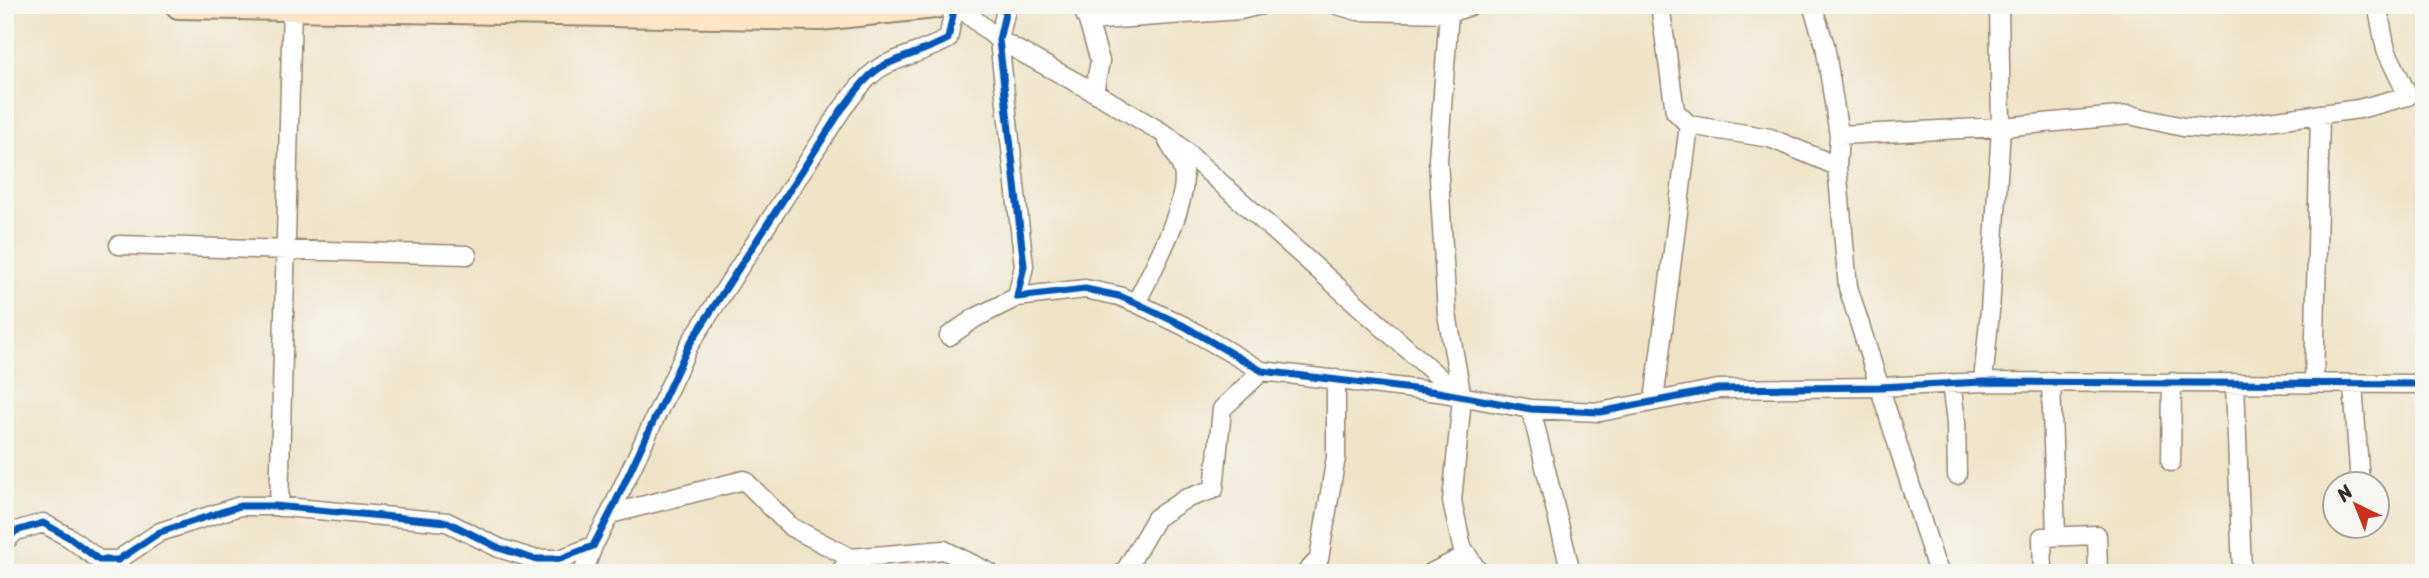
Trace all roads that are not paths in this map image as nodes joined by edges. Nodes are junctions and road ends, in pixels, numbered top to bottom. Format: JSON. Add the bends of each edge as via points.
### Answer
{"nodes":[{"id":1,"x":179,"y":5,"type":"edge"},
{"id":2,"x":934,"y":5,"type":"edge"},
{"id":3,"x":956,"y":5,"type":"edge"},
{"id":4,"x":1007,"y":5,"type":"edge"},
{"id":5,"x":1261,"y":5,"type":"edge"},
{"id":6,"x":1337,"y":5,"type":"edge"},
{"id":7,"x":1474,"y":5,"type":"edge"},
{"id":8,"x":1660,"y":5,"type":"edge"},
{"id":9,"x":1812,"y":5,"type":"edge"},
{"id":10,"x":1999,"y":5,"type":"edge"},
{"id":11,"x":2377,"y":5,"type":"edge"},
{"id":12,"x":292,"y":7,"type":"junction"},
{"id":13,"x":1084,"y":13,"type":"edge"},
{"id":14,"x":1449,"y":13,"type":"junction"},
{"id":15,"x":999,"y":40,"type":"junction"},
{"id":16,"x":1094,"y":92,"type":"junction"},
{"id":17,"x":2416,"y":93,"type":"edge"},
{"id":18,"x":2320,"y":114,"type":"junction"},
{"id":19,"x":1689,"y":125,"type":"junction"},
{"id":20,"x":2001,"y":127,"type":"junction"},
{"id":21,"x":1165,"y":134,"type":"junction"},
{"id":22,"x":1839,"y":135,"type":"junction"},
{"id":23,"x":1837,"y":166,"type":"junction"},
{"id":24,"x":118,"y":245,"type":"dead end"},
{"id":25,"x":286,"y":250,"type":"junction"},
{"id":26,"x":467,"y":254,"type":"dead end"},
{"id":27,"x":1017,"y":297,"type":"junction"},
{"id":28,"x":1136,"y":303,"type":"junction"},
{"id":29,"x":948,"y":336,"type":"dead end"},
{"id":30,"x":1262,"y":371,"type":"junction"},
{"id":31,"x":1336,"y":379,"type":"junction"},
{"id":32,"x":2051,"y":381,"type":"junction"},
{"id":33,"x":1983,"y":382,"type":"junction"},
{"id":34,"x":2172,"y":382,"type":"junction"},
{"id":35,"x":1951,"y":383,"type":"junction"},
{"id":36,"x":2235,"y":383,"type":"junction"},
{"id":37,"x":2314,"y":383,"type":"junction"},
{"id":38,"x":2353,"y":384,"type":"junction"},
{"id":39,"x":2424,"y":384,"type":"edge"},
{"id":40,"x":1880,"y":387,"type":"junction"},
{"id":41,"x":1462,"y":398,"type":"junction"},
{"id":42,"x":1654,"y":401,"type":"junction"},
{"id":43,"x":1531,"y":409,"type":"junction"},
{"id":44,"x":2171,"y":462,"type":"dead end"},
{"id":45,"x":2359,"y":470,"type":"edge"},
{"id":46,"x":1957,"y":474,"type":"dead end"},
{"id":47,"x":279,"y":507,"type":"junction"},
{"id":48,"x":610,"y":514,"type":"junction"},
{"id":49,"x":2056,"y":536,"type":"junction"},
{"id":50,"x":5,"y":541,"type":"edge"},
{"id":51,"x":593,"y":546,"type":"junction"},
{"id":52,"x":1467,"y":555,"type":"junction"},
{"id":53,"x":851,"y":558,"type":"junction"},
{"id":54,"x":583,"y":573,"type":"edge"},
{"id":55,"x":839,"y":573,"type":"edge"},
{"id":56,"x":990,"y":573,"type":"edge"},
{"id":57,"x":1124,"y":573,"type":"edge"},
{"id":58,"x":1306,"y":573,"type":"edge"},
{"id":59,"x":1431,"y":573,"type":"edge"},
{"id":60,"x":1479,"y":573,"type":"edge"},
{"id":61,"x":1571,"y":573,"type":"edge"},
{"id":62,"x":1940,"y":573,"type":"edge"},
{"id":63,"x":2043,"y":573,"type":"edge"},
{"id":64,"x":2098,"y":573,"type":"edge"},
{"id":65,"x":2242,"y":573,"type":"edge"}],
"edges":[{"from":1,"to":12,"type":"street"},
{"from":2,"to":12,"type":"street","via":[[819,17]]},
{"from":3,"to":15,"type":"street"},
{"from":3,"to":48,"type":"street","via":[[948,39],[883,66],[842,109],[689,345]]},
{"from":4,"to":15,"type":"street"},
{"from":5,"to":13,"type":"street","via":[[1240,10]]},
{"from":6,"to":14,"type":"street","via":[[1357,10]]},
{"from":7,"to":14,"type":"street"},
{"from":8,"to":19,"type":"street","via":[[1675,111]]},
{"from":9,"to":22,"type":"street","via":[[1825,45]]},
{"from":10,"to":20,"type":"street"},
{"from":11,"to":17,"type":"street","via":[[2386,50]]},
{"from":12,"to":25,"type":"street"},
{"from":13,"to":16,"type":"street","via":[[1100,61]]},
{"from":14,"to":41,"type":"street","via":[[1438,160],[1447,314]]},
{"from":15,"to":16,"type":"street"},
{"from":15,"to":27,"type":"street","via":[[1024,266]]},
{"from":16,"to":21,"type":"street"},
{"from":17,"to":18,"type":"street","via":[[2360,109]]},
{"from":18,"to":20,"type":"street","via":[[2208,129],[2130,115]]},
{"from":18,"to":37,"type":"street"},
{"from":19,"to":23,"type":"street","via":[[1770,138]]},
{"from":19,"to":42,"type":"street"},
{"from":20,"to":22,"type":"street"},
{"from":20,"to":33,"type":"street"},
{"from":21,"to":28,"type":"street","via":[[1183,171],[1183,195]]},
{"from":21,"to":41,"type":"street"},
{"from":22,"to":23,"type":"street"},
{"from":23,"to":40,"type":"street","via":[[1848,287]]},
{"from":24,"to":25,"type":"street"},
{"from":25,"to":26,"type":"street"},
{"from":25,"to":47,"type":"street"},
{"from":27,"to":28,"type":"street","via":[[1085,289]]},
{"from":27,"to":29,"type":"street"},
{"from":28,"to":30,"type":"street"},
{"from":30,"to":31,"type":"street"},
{"from":30,"to":57,"type":"street","via":[[1222,409],[1214,489],[1185,499],[1156,518]]},
{"from":31,"to":41,"type":"street"},
{"from":31,"to":58,"type":"street","via":[[1336,457],[1319,559]]},
{"from":32,"to":33,"type":"street"},
{"from":32,"to":34,"type":"street"},
{"from":32,"to":49,"type":"street"},
{"from":33,"to":35,"type":"street"},
{"from":34,"to":36,"type":"street"},
{"from":34,"to":44,"type":"street"},
{"from":35,"to":40,"type":"street"},
{"from":35,"to":46,"type":"street"},
{"from":36,"to":37,"type":"street"},
{"from":36,"to":65,"type":"street"},
{"from":37,"to":38,"type":"street"},
{"from":38,"to":39,"type":"street"},
{"from":38,"to":45,"type":"street"},
{"from":40,"to":42,"type":"street","via":[[1718,389]]},
{"from":40,"to":62,"type":"street"},
{"from":41,"to":43,"type":"street"},
{"from":41,"to":52,"type":"street","via":[[1452,501]]},
{"from":42,"to":43,"type":"street","via":[[1600,412]]},
{"from":43,"to":61,"type":"street"},
{"from":47,"to":50,"type":"street","via":[[240,506],[200,517],[160,532],[118,559],[99,560],[43,523],[16,531]]},
{"from":47,"to":51,"type":"street","via":[[447,522],[499,548],[534,559],[560,559]]},
{"from":48,"to":51,"type":"street"},
{"from":48,"to":53,"type":"street","via":[[744,480],[792,527]]},
{"from":49,"to":63,"type":"street","via":[[2042,537]]},
{"from":49,"to":64,"type":"street","via":[[2097,535]]},
{"from":51,"to":54,"type":"street"},
{"from":52,"to":59,"type":"street"},
{"from":52,"to":60,"type":"street"},
{"from":53,"to":55,"type":"street"},
{"from":53,"to":56,"type":"street","via":[[944,550]]}]}
